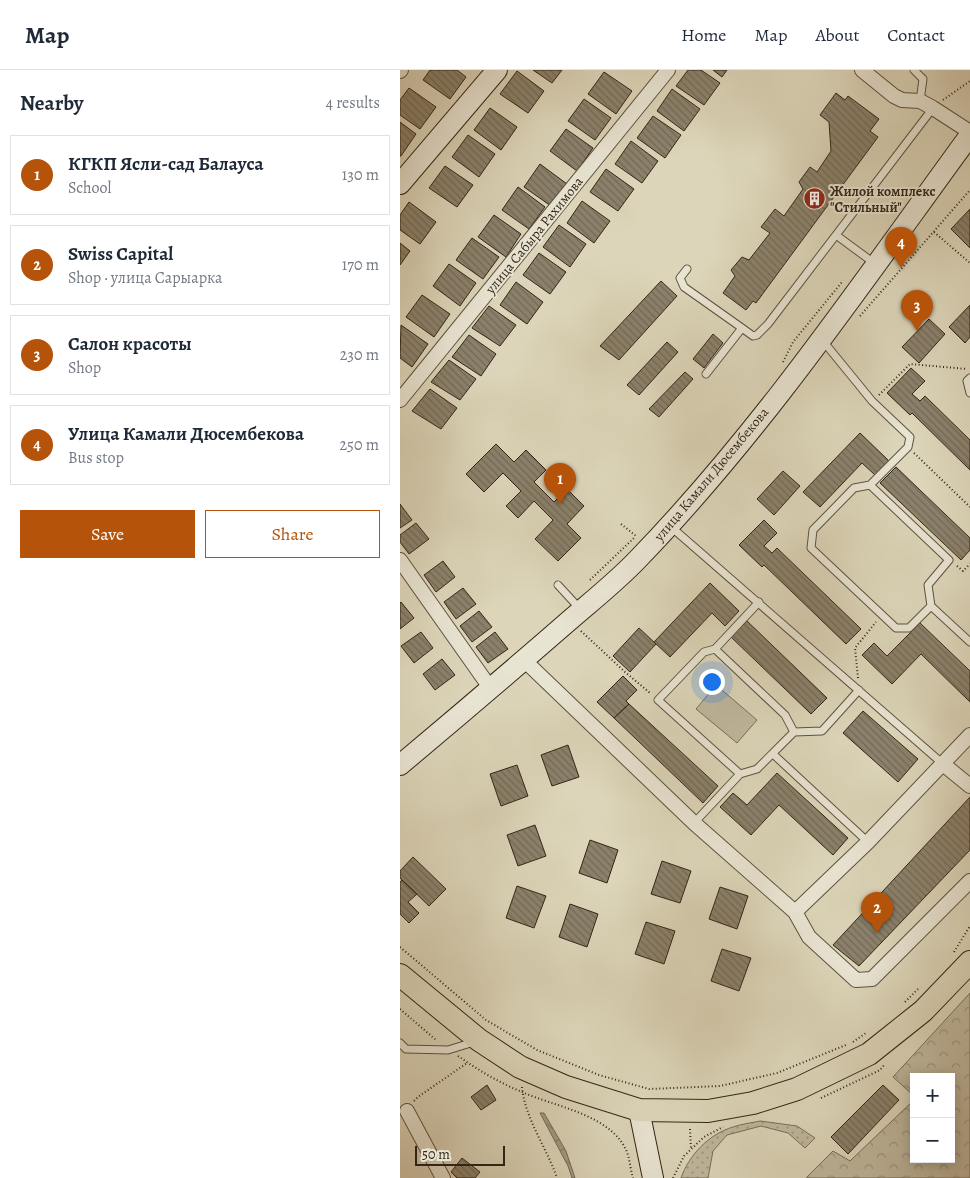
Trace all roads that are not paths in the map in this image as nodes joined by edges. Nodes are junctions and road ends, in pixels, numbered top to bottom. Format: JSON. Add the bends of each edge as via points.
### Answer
{"nodes":[{"id":1,"x":497,"y":70,"type":"edge"},
{"id":2,"x":668,"y":70,"type":"edge"},
{"id":3,"x":862,"y":70,"type":"edge"},
{"id":4,"x":914,"y":70,"type":"edge"},
{"id":5,"x":920,"y":101,"type":"junction"},
{"id":6,"x":933,"y":108,"type":"junction"},
{"id":7,"x":970,"y":134,"type":"edge"},
{"id":8,"x":400,"y":184,"type":"edge"},
{"id":9,"x":836,"y":235,"type":"junction"},
{"id":10,"x":875,"y":264,"type":"junction"},
{"id":11,"x":687,"y":269,"type":"dead end"},
{"id":12,"x":742,"y":328,"type":"junction"},
{"id":13,"x":821,"y":339,"type":"junction"},
{"id":14,"x":706,"y":374,"type":"dead end"},
{"id":15,"x":970,"y":378,"type":"edge"},
{"id":16,"x":970,"y":393,"type":"edge"},
{"id":17,"x":400,"y":400,"type":"edge"},
{"id":18,"x":870,"y":485,"type":"junction"},
{"id":19,"x":670,"y":525,"type":"junction"},
{"id":20,"x":400,"y":560,"type":"edge"},
{"id":21,"x":558,"y":585,"type":"dead end"},
{"id":22,"x":759,"y":602,"type":"junction"},
{"id":23,"x":931,"y":606,"type":"junction"},
{"id":24,"x":573,"y":610,"type":"junction"},
{"id":25,"x":970,"y":642,"type":"edge"},
{"id":26,"x":715,"y":649,"type":"junction"},
{"id":27,"x":524,"y":660,"type":"junction"},
{"id":28,"x":491,"y":689,"type":"junction"},
{"id":29,"x":859,"y":690,"type":"junction"},
{"id":30,"x":794,"y":732,"type":"junction"},
{"id":31,"x":970,"y":735,"type":"edge"},
{"id":32,"x":773,"y":754,"type":"junction"},
{"id":33,"x":943,"y":764,"type":"junction"},
{"id":34,"x":400,"y":765,"type":"edge"},
{"id":35,"x":740,"y":774,"type":"junction"},
{"id":36,"x":970,"y":786,"type":"edge"},
{"id":37,"x":694,"y":824,"type":"junction"},
{"id":38,"x":868,"y":842,"type":"junction"},
{"id":39,"x":970,"y":881,"type":"edge"},
{"id":40,"x":794,"y":912,"type":"junction"},
{"id":41,"x":962,"y":957,"type":"edge"},
{"id":42,"x":400,"y":975,"type":"edge"},
{"id":43,"x":479,"y":1040,"type":"junction"},
{"id":44,"x":400,"y":1043,"type":"edge"},
{"id":45,"x":640,"y":1110,"type":"junction"},
{"id":46,"x":407,"y":1111,"type":"road end"},
{"id":47,"x":444,"y":1178,"type":"edge"},
{"id":48,"x":653,"y":1178,"type":"edge"}],
"edges":[{"from":1,"to":8,"type":"main road"},
{"from":2,"to":17,"type":"street","name":"улица Сабыра Рахимова"},
{"from":3,"to":5,"type":"street","via":[[894,96]]},
{"from":4,"to":5,"type":"lane","via":[[923,79]]},
{"from":5,"to":6,"type":"street"},
{"from":6,"to":7,"type":"street"},
{"from":6,"to":9,"type":"lane"},
{"from":7,"to":10,"type":"main road","name":"улица Камали Дюсембекова"},
{"from":9,"to":10,"type":"lane"},
{"from":9,"to":12,"type":"lane","via":[[758,335],[752,336]]},
{"from":10,"to":13,"type":"main road","name":"улица Камали Дюсембекова"},
{"from":11,"to":12,"type":"lane","via":[[680,278],[684,287]]},
{"from":12,"to":14,"type":"lane"},
{"from":13,"to":18,"type":"lane","via":[[872,402],[910,437],[908,447]]},
{"from":13,"to":19,"type":"main road","name":"улица Камали Дюсембекова","via":[[761,418]]},
{"from":15,"to":16,"type":"lane"},
{"from":18,"to":23,"type":"lane","via":[[949,560],[928,585]]},
{"from":18,"to":23,"type":"lane","via":[[854,488],[813,530],[811,548],[896,628],[909,628]]},
{"from":19,"to":22,"type":"lane"},
{"from":19,"to":24,"type":"main road","name":"улица Камали Дюсембекова","via":[[635,563]]},
{"from":20,"to":28,"type":"street"},
{"from":21,"to":24,"type":"lane"},
{"from":22,"to":26,"type":"lane"},
{"from":22,"to":29,"type":"lane"},
{"from":23,"to":25,"type":"lane"},
{"from":24,"to":27,"type":"main road","name":"улица Камали Дюсембекова"},
{"from":26,"to":30,"type":"lane","via":[[785,715]]},
{"from":26,"to":35,"type":"lane","via":[[704,652],[658,700]]},
{"from":27,"to":28,"type":"main road","name":"улица Камали Дюсембекова"},
{"from":27,"to":37,"type":"street"},
{"from":28,"to":34,"type":"main road","name":"улица Камали Дюсембекова"},
{"from":29,"to":30,"type":"lane","via":[[822,731]]},
{"from":29,"to":33,"type":"lane"},
{"from":30,"to":32,"type":"lane"},
{"from":31,"to":33,"type":"street"},
{"from":32,"to":35,"type":"lane","via":[[757,769]]},
{"from":32,"to":38,"type":"lane"},
{"from":33,"to":36,"type":"street"},
{"from":33,"to":38,"type":"street"},
{"from":35,"to":37,"type":"lane"},
{"from":37,"to":40,"type":"street"},
{"from":38,"to":40,"type":"street"},
{"from":39,"to":40,"type":"street","via":[[872,979],[856,980],[809,936]]},
{"from":41,"to":45,"type":"main road","via":[[923,1011],[869,1054],[797,1089],[708,1112]]},
{"from":42,"to":43,"type":"main road"},
{"from":43,"to":44,"type":"lane","via":[[448,1050],[406,1049]]},
{"from":43,"to":45,"type":"main road","via":[[520,1066],[566,1086]]},
{"from":45,"to":48,"type":"main road"},
{"from":46,"to":47,"type":"street"}]}
